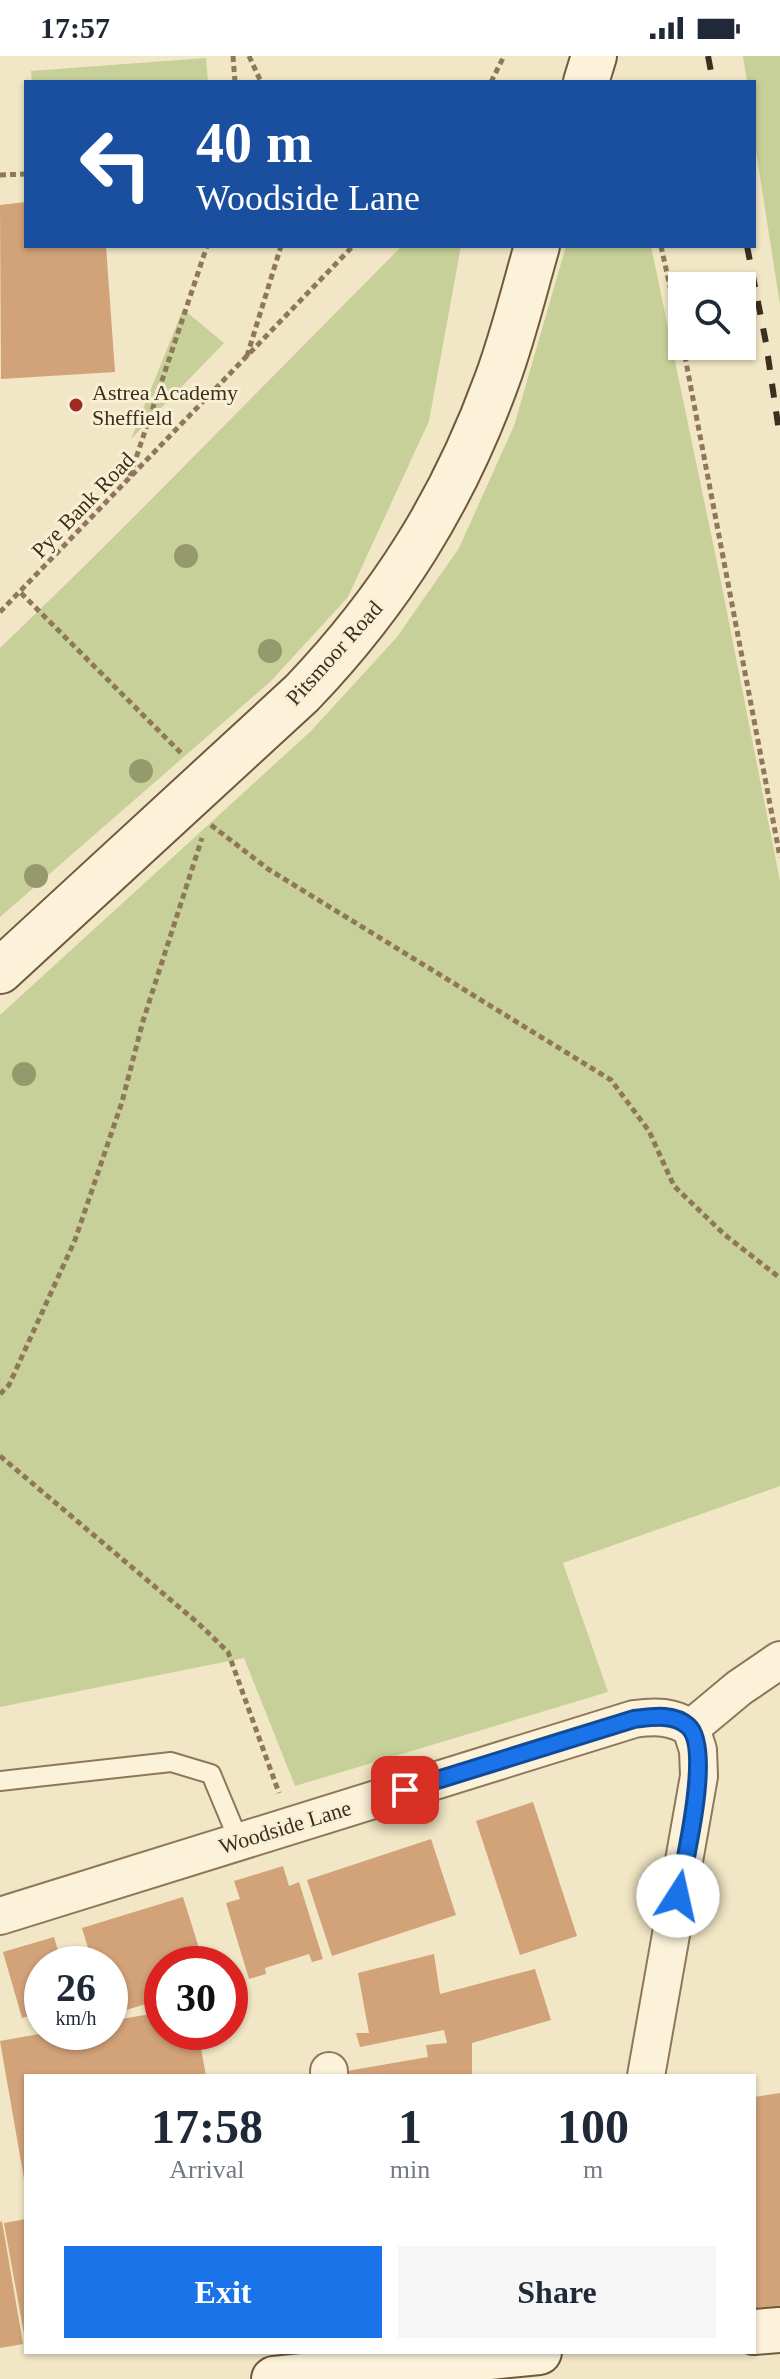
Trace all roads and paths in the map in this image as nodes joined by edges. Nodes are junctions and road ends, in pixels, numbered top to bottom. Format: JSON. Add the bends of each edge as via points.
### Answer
{"nodes":[{"id":1,"x":233,"y":56,"type":"edge"},
{"id":2,"x":249,"y":56,"type":"edge"},
{"id":3,"x":504,"y":56,"type":"edge"},
{"id":4,"x":594,"y":56,"type":"edge"},
{"id":5,"x":235,"y":80,"type":"edge"},
{"id":6,"x":260,"y":80,"type":"edge"},
{"id":7,"x":492,"y":80,"type":"edge"},
{"id":8,"x":587,"y":80,"type":"edge"},
{"id":9,"x":24,"y":174,"type":"edge"},
{"id":10,"x":0,"y":175,"type":"edge"},
{"id":11,"x":206,"y":248,"type":"edge"},
{"id":12,"x":280,"y":248,"type":"edge"},
{"id":13,"x":351,"y":248,"type":"edge"},
{"id":14,"x":536,"y":248,"type":"edge"},
{"id":15,"x":661,"y":248,"type":"edge"},
{"id":16,"x":668,"y":278,"type":"edge"},
{"id":17,"x":246,"y":357,"type":"junction"},
{"id":18,"x":685,"y":360,"type":"edge"},
{"id":19,"x":129,"y":480,"type":"junction"},
{"id":20,"x":21,"y":593,"type":"junction"},
{"id":21,"x":0,"y":612,"type":"edge"},
{"id":22,"x":207,"y":780,"type":"junction"},
{"id":23,"x":780,"y":857,"type":"edge"},
{"id":24,"x":0,"y":971,"type":"edge"},
{"id":25,"x":780,"y":1278,"type":"edge"},
{"id":26,"x":0,"y":1394,"type":"edge"},
{"id":27,"x":0,"y":1456,"type":"edge"},
{"id":28,"x":780,"y":1660,"type":"edge"},
{"id":29,"x":691,"y":1728,"type":"junction"},
{"id":30,"x":0,"y":1781,"type":"edge"},
{"id":31,"x":290,"y":1826,"type":"junction"},
{"id":32,"x":239,"y":1841,"type":"junction"},
{"id":33,"x":0,"y":1916,"type":"edge"},
{"id":34,"x":646,"y":2074,"type":"edge"},
{"id":35,"x":780,"y":2330,"type":"edge"},
{"id":36,"x":756,"y":2332,"type":"edge"},
{"id":37,"x":530,"y":2354,"type":"edge"},
{"id":38,"x":357,"y":2360,"type":"edge"},
{"id":39,"x":464,"y":2369,"type":"edge"},
{"id":40,"x":274,"y":2379,"type":"edge"}],
"edges":[{"from":1,"to":5,"type":"path"},
{"from":2,"to":6,"type":"path"},
{"from":3,"to":7,"type":"path"},
{"from":4,"to":8,"type":"street"},
{"from":9,"to":10,"type":"path"},
{"from":11,"to":19,"type":"path"},
{"from":12,"to":17,"type":"path"},
{"from":13,"to":17,"type":"path","name":"Pye Bank Road"},
{"from":14,"to":22,"type":"street","name":"Pitsmoor Road","via":[[498,377],[431,526],[339,654]]},
{"from":15,"to":16,"type":"path"},
{"from":17,"to":19,"type":"path","name":"Pye Bank Road"},
{"from":18,"to":23,"type":"path"},
{"from":19,"to":20,"type":"path","name":"Pye Bank Road"},
{"from":20,"to":21,"type":"path","name":"Pye Bank Road"},
{"from":20,"to":22,"type":"path"},
{"from":22,"to":24,"type":"street","name":"Pitsmoor Road"},
{"from":25,"to":26,"type":"path","via":[[674,1186],[649,1131],[611,1080],[268,869],[208,822],[75,1240],[9,1385]]},
{"from":27,"to":31,"type":"path","via":[[228,1652]]},
{"from":28,"to":29,"type":"street"},
{"from":29,"to":31,"type":"street","name":"Woodside Lane","via":[[658,1716],[634,1719]]},
{"from":29,"to":34,"type":"street","via":[[699,1776]]},
{"from":30,"to":32,"type":"lane","via":[[171,1762],[211,1774]]},
{"from":31,"to":32,"type":"street","name":"Woodside Lane"},
{"from":32,"to":33,"type":"street","name":"Woodside Lane"},
{"from":35,"to":36,"type":"street"},
{"from":37,"to":39,"type":"street"},
{"from":38,"to":39,"type":"street"},
{"from":38,"to":40,"type":"street"}]}
